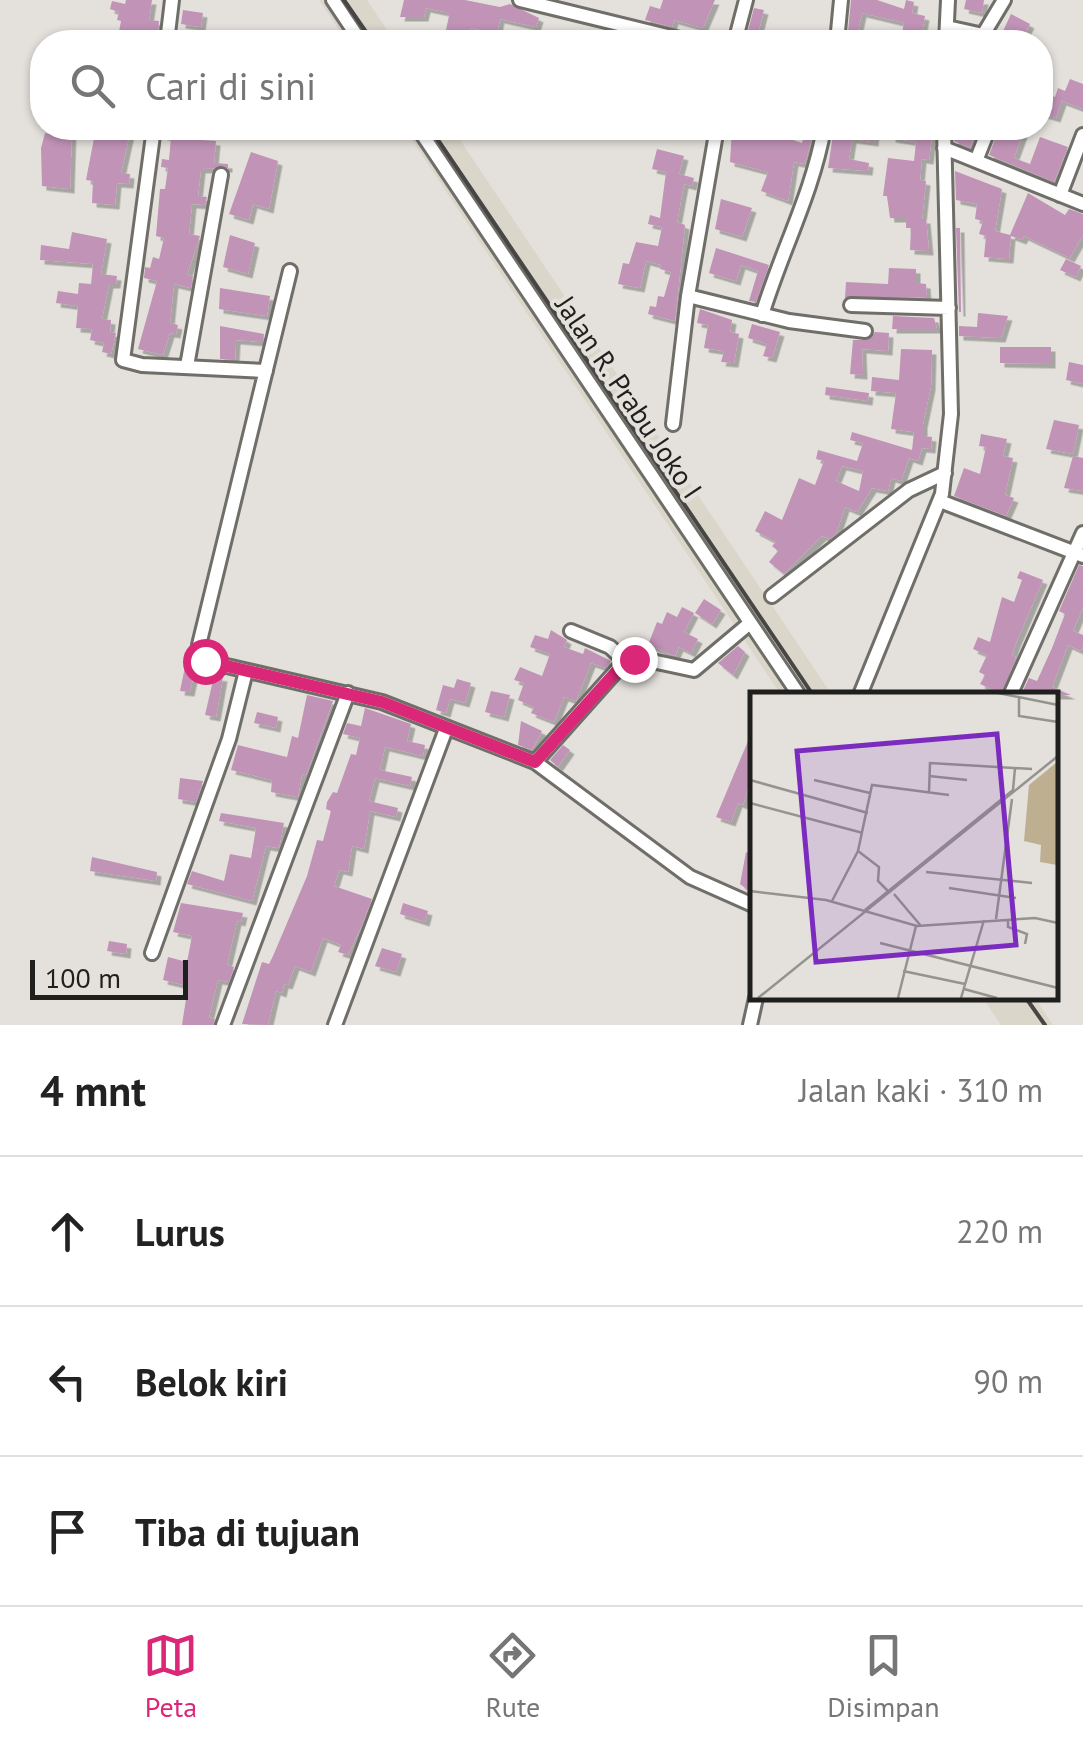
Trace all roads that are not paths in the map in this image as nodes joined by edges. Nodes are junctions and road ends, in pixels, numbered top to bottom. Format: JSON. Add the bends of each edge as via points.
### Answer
{"nodes":[{"id":1,"x":172,"y":0,"type":"edge"},
{"id":2,"x":333,"y":0,"type":"edge"},
{"id":3,"x":520,"y":0,"type":"edge"},
{"id":4,"x":746,"y":0,"type":"edge"},
{"id":5,"x":842,"y":0,"type":"edge"},
{"id":6,"x":948,"y":0,"type":"edge"},
{"id":7,"x":1004,"y":0,"type":"edge"},
{"id":8,"x":956,"y":28,"type":"joint"},
{"id":9,"x":168,"y":30,"type":"edge"},
{"id":10,"x":353,"y":30,"type":"edge"},
{"id":11,"x":643,"y":30,"type":"edge"},
{"id":12,"x":738,"y":30,"type":"edge"},
{"id":13,"x":838,"y":30,"type":"edge"},
{"id":14,"x":965,"y":30,"type":"edge"},
{"id":15,"x":990,"y":30,"type":"edge"},
{"id":16,"x":1083,"y":135,"type":"edge"},
{"id":17,"x":152,"y":140,"type":"edge"},
{"id":18,"x":426,"y":140,"type":"edge"},
{"id":19,"x":715,"y":140,"type":"edge"},
{"id":20,"x":822,"y":140,"type":"edge"},
{"id":21,"x":946,"y":140,"type":"edge"},
{"id":22,"x":981,"y":140,"type":"edge"},
{"id":23,"x":947,"y":150,"type":"junction"},
{"id":24,"x":970,"y":158,"type":"junction"},
{"id":25,"x":221,"y":175,"type":"dead end"},
{"id":26,"x":1060,"y":195,"type":"junction"},
{"id":27,"x":1083,"y":204,"type":"edge"},
{"id":28,"x":290,"y":271,"type":"dead end"},
{"id":29,"x":688,"y":296,"type":"junction"},
{"id":30,"x":850,"y":306,"type":"dead end"},
{"id":31,"x":948,"y":308,"type":"junction"},
{"id":32,"x":762,"y":315,"type":"junction"},
{"id":33,"x":865,"y":331,"type":"dead end"},
{"id":34,"x":187,"y":366,"type":"junction"},
{"id":35,"x":266,"y":371,"type":"junction"},
{"id":36,"x":673,"y":424,"type":"dead end"},
{"id":37,"x":943,"y":487,"type":"junction"},
{"id":38,"x":1083,"y":532,"type":"edge"},
{"id":39,"x":1079,"y":555,"type":"edge"},
{"id":40,"x":772,"y":596,"type":"dead end"},
{"id":41,"x":750,"y":623,"type":"junction"},
{"id":42,"x":571,"y":631,"type":"dead end"},
{"id":43,"x":625,"y":662,"type":"junction"},
{"id":44,"x":246,"y":671,"type":"junction"},
{"id":45,"x":1012,"y":691,"type":"dead end"},
{"id":46,"x":796,"y":692,"type":"edge"},
{"id":47,"x":861,"y":692,"type":"edge"},
{"id":48,"x":348,"y":693,"type":"junction"},
{"id":49,"x":446,"y":729,"type":"junction"},
{"id":50,"x":535,"y":762,"type":"junction"},
{"id":51,"x":750,"y":904,"type":"edge"},
{"id":52,"x":152,"y":953,"type":"dead end"},
{"id":53,"x":756,"y":1000,"type":"edge"},
{"id":54,"x":223,"y":1025,"type":"edge"},
{"id":55,"x":335,"y":1025,"type":"edge"},
{"id":56,"x":750,"y":1025,"type":"edge"}],
"edges":[{"from":1,"to":9,"type":"street"},
{"from":2,"to":10,"type":"street"},
{"from":3,"to":11,"type":"street"},
{"from":4,"to":12,"type":"street"},
{"from":5,"to":13,"type":"street"},
{"from":6,"to":8,"type":"street"},
{"from":7,"to":15,"type":"street"},
{"from":8,"to":14,"type":"street"},
{"from":16,"to":26,"type":"street"},
{"from":17,"to":34,"type":"street","via":[[120,353],[142,365]]},
{"from":18,"to":41,"type":"street","name":"Jalan R. Prabu Joko I"},
{"from":19,"to":29,"type":"street"},
{"from":20,"to":32,"type":"street"},
{"from":21,"to":23,"type":"street"},
{"from":22,"to":24,"type":"street"},
{"from":23,"to":24,"type":"street"},
{"from":23,"to":31,"type":"street"},
{"from":24,"to":26,"type":"street"},
{"from":25,"to":34,"type":"street"},
{"from":26,"to":27,"type":"street"},
{"from":28,"to":35,"type":"street"},
{"from":29,"to":32,"type":"street"},
{"from":29,"to":36,"type":"street"},
{"from":30,"to":31,"type":"street"},
{"from":31,"to":37,"type":"street","via":[[951,414]]},
{"from":32,"to":33,"type":"street"},
{"from":34,"to":35,"type":"street"},
{"from":35,"to":44,"type":"street","via":[[199,649],[210,664]]},
{"from":37,"to":39,"type":"street"},
{"from":37,"to":40,"type":"street","via":[[909,490]]},
{"from":37,"to":47,"type":"street"},
{"from":38,"to":39,"type":"street"},
{"from":39,"to":45,"type":"street"},
{"from":41,"to":43,"type":"street","via":[[694,670]]},
{"from":41,"to":46,"type":"street","name":"Jalan R. Prabu Joko I"},
{"from":42,"to":43,"type":"street","via":[[610,647]]},
{"from":43,"to":50,"type":"street"},
{"from":44,"to":48,"type":"street"},
{"from":44,"to":52,"type":"street","via":[[229,738]]},
{"from":48,"to":49,"type":"street"},
{"from":48,"to":54,"type":"street"},
{"from":49,"to":50,"type":"street"},
{"from":49,"to":55,"type":"street"},
{"from":50,"to":51,"type":"street","via":[[690,877]]},
{"from":53,"to":56,"type":"street"}]}
